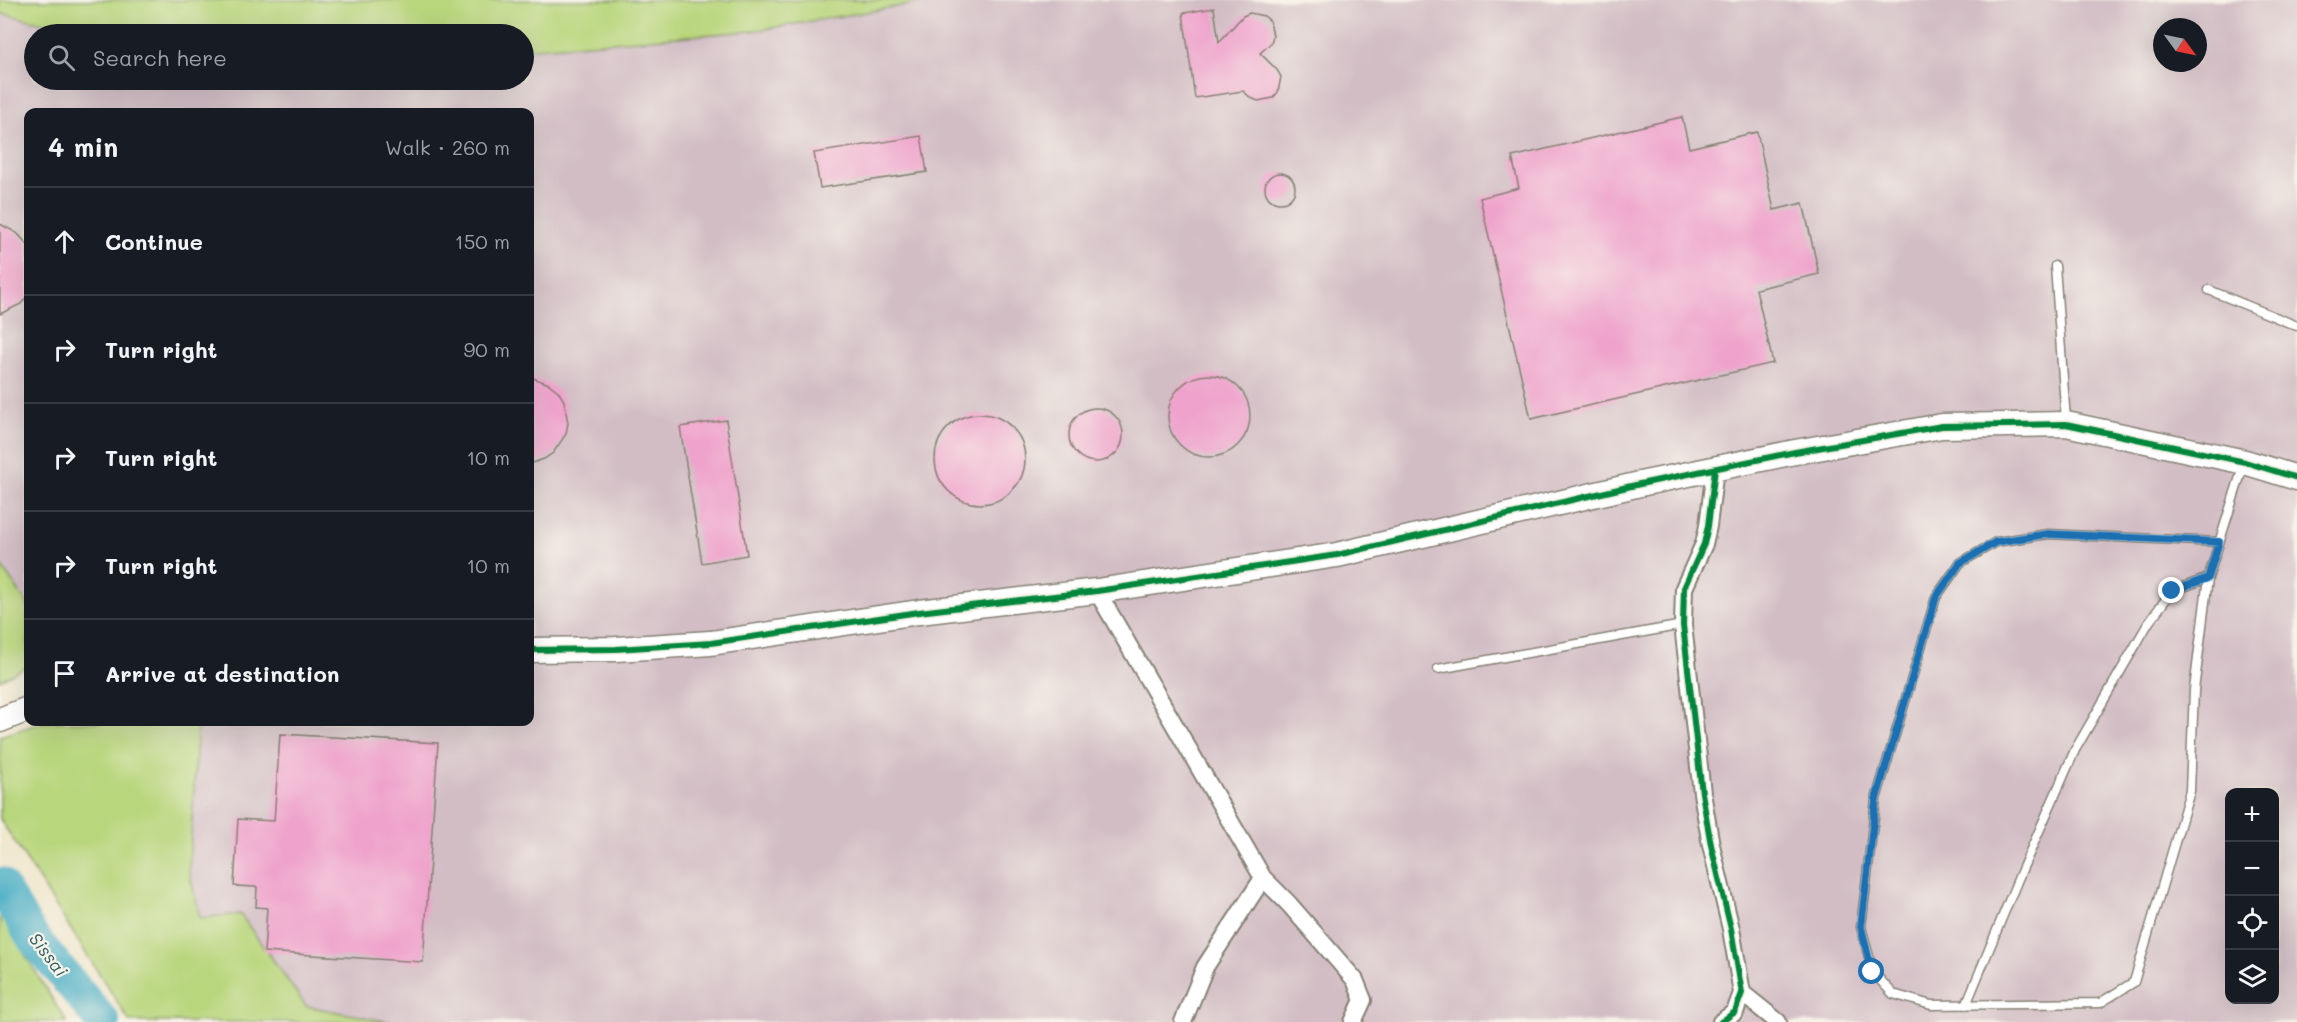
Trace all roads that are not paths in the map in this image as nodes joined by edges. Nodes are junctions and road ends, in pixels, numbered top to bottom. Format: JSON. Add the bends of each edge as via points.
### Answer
{"nodes":[{"id":1,"x":2055,"y":266,"type":"dead end"},
{"id":2,"x":2209,"y":290,"type":"dead end"},
{"id":3,"x":2297,"y":326,"type":"edge"},
{"id":4,"x":2066,"y":424,"type":"junction"},
{"id":5,"x":2245,"y":462,"type":"junction"},
{"id":6,"x":1715,"y":469,"type":"junction"},
{"id":7,"x":2297,"y":478,"type":"edge"},
{"id":8,"x":2219,"y":542,"type":"junction"},
{"id":9,"x":2208,"y":578,"type":"junction"},
{"id":10,"x":1097,"y":591,"type":"junction"},
{"id":11,"x":1683,"y":625,"type":"junction"},
{"id":12,"x":534,"y":650,"type":"edge"},
{"id":13,"x":1438,"y":669,"type":"dead end"},
{"id":14,"x":24,"y":711,"type":"edge"},
{"id":15,"x":0,"y":720,"type":"edge"},
{"id":16,"x":1263,"y":878,"type":"junction"},
{"id":17,"x":1742,"y":993,"type":"junction"},
{"id":18,"x":1966,"y":1005,"type":"junction"},
{"id":19,"x":1183,"y":1022,"type":"edge"},
{"id":20,"x":1353,"y":1022,"type":"edge"},
{"id":21,"x":1721,"y":1022,"type":"edge"},
{"id":22,"x":1778,"y":1022,"type":"edge"}],
"edges":[{"from":1,"to":4,"type":"lane"},
{"from":2,"to":3,"type":"lane"},
{"from":4,"to":5,"type":"street"},
{"from":4,"to":6,"type":"street","via":[[1942,426]]},
{"from":5,"to":7,"type":"street"},
{"from":5,"to":8,"type":"lane"},
{"from":6,"to":10,"type":"street","via":[[1337,555]]},
{"from":6,"to":11,"type":"street","via":[[1704,544],[1684,588]]},
{"from":8,"to":9,"type":"lane"},
{"from":8,"to":18,"type":"lane","via":[[2048,534],[1996,542],[1960,563],[1936,597],[1876,799],[1861,927],[1872,972],[1893,994],[1931,1005]]},
{"from":9,"to":18,"type":"lane","via":[[2172,591],[2075,750]]},
{"from":9,"to":18,"type":"lane","via":[[2194,690],[2190,791],[2134,982],[2100,1003]]},
{"from":10,"to":12,"type":"street","via":[[711,643]]},
{"from":10,"to":16,"type":"street"},
{"from":11,"to":13,"type":"lane"},
{"from":11,"to":17,"type":"street","via":[[1709,834]]},
{"from":14,"to":15,"type":"street"},
{"from":16,"to":19,"type":"street","via":[[1206,967]]},
{"from":16,"to":20,"type":"street","via":[[1355,980],[1363,1000]]},
{"from":17,"to":21,"type":"street","via":[[1735,1012]]},
{"from":17,"to":22,"type":"street"}]}
